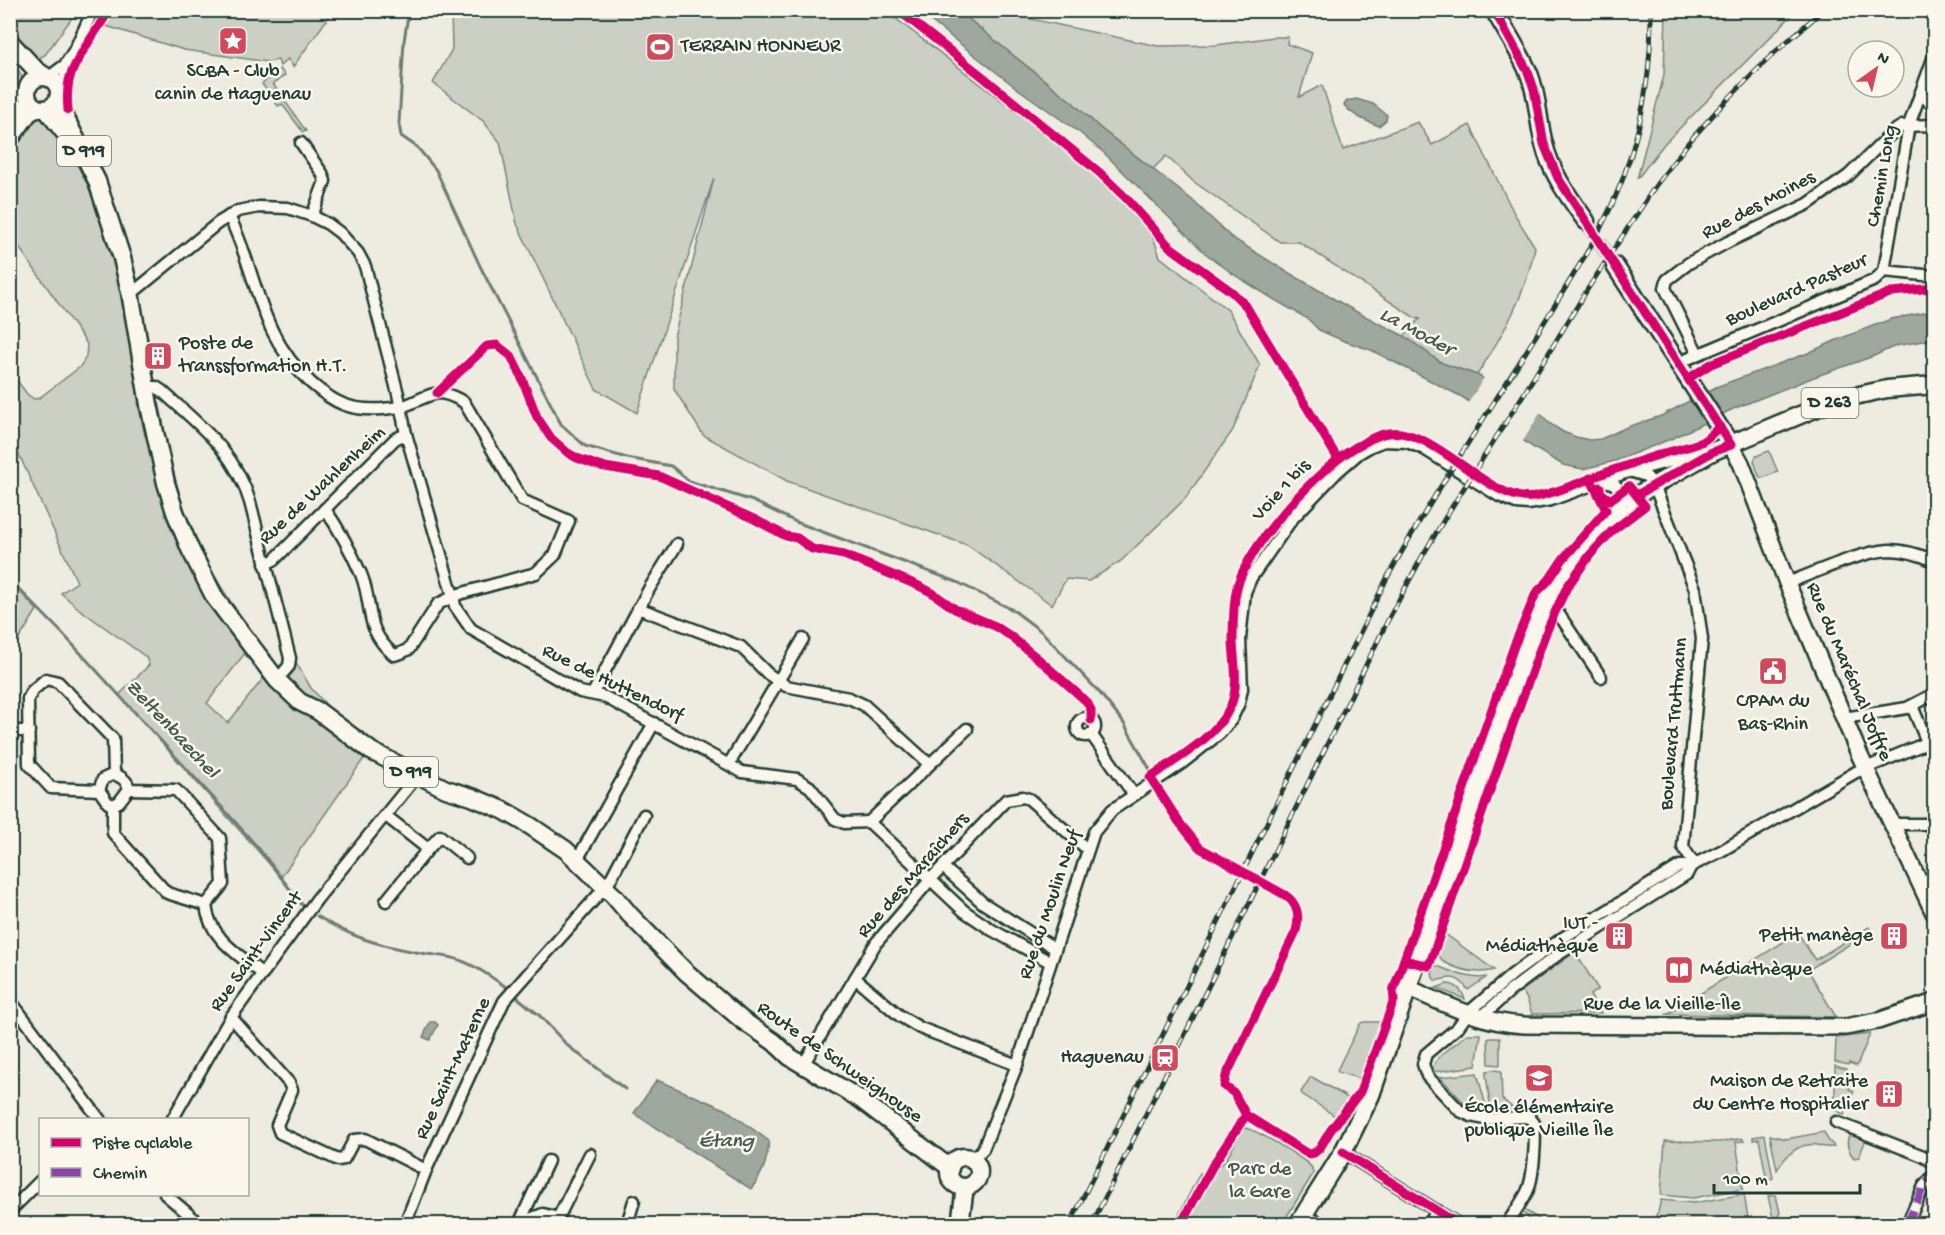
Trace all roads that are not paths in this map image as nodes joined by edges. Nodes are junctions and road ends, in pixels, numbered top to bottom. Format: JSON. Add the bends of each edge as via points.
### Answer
{"nodes":[{"id":1,"x":93,"y":10,"type":"edge"},
{"id":2,"x":1494,"y":10,"type":"edge"},
{"id":3,"x":10,"y":42,"type":"edge"},
{"id":4,"x":75,"y":49,"type":"junction"},
{"id":5,"x":1935,"y":56,"type":"edge"},
{"id":6,"x":10,"y":57,"type":"edge"},
{"id":7,"x":47,"y":77,"type":"junction"},
{"id":8,"x":28,"y":92,"type":"junction"},
{"id":9,"x":59,"y":94,"type":"junction"},
{"id":10,"x":1920,"y":94,"type":"junction"},
{"id":11,"x":1935,"y":106,"type":"edge"},
{"id":12,"x":45,"y":109,"type":"junction"},
{"id":13,"x":1909,"y":125,"type":"junction"},
{"id":14,"x":1935,"y":125,"type":"edge"},
{"id":15,"x":13,"y":143,"type":"edge"},
{"id":16,"x":301,"y":143,"type":"dead end"},
{"id":17,"x":106,"y":206,"type":"junction"},
{"id":18,"x":229,"y":216,"type":"junction"},
{"id":19,"x":312,"y":216,"type":"junction"},
{"id":20,"x":1586,"y":222,"type":"tunnel mouth"},
{"id":21,"x":1615,"y":266,"type":"tunnel mouth"},
{"id":22,"x":1884,"y":271,"type":"junction"},
{"id":23,"x":1935,"y":276,"type":"edge"},
{"id":24,"x":130,"y":292,"type":"junction"},
{"id":25,"x":1698,"y":354,"type":"junction"},
{"id":26,"x":1678,"y":363,"type":"junction"},
{"id":27,"x":1935,"y":384,"type":"edge"},
{"id":28,"x":146,"y":387,"type":"junction"},
{"id":29,"x":400,"y":407,"type":"junction"},
{"id":30,"x":406,"y":434,"type":"junction"},
{"id":31,"x":1731,"y":445,"type":"junction"},
{"id":32,"x":1712,"y":452,"type":"junction"},
{"id":33,"x":1633,"y":472,"type":"junction"},
{"id":34,"x":1606,"y":481,"type":"junction"},
{"id":35,"x":1654,"y":485,"type":"junction"},
{"id":36,"x":324,"y":509,"type":"junction"},
{"id":37,"x":1619,"y":510,"type":"junction"},
{"id":38,"x":677,"y":544,"type":"dead end"},
{"id":39,"x":1935,"y":561,"type":"edge"},
{"id":40,"x":265,"y":564,"type":"junction"},
{"id":41,"x":1787,"y":583,"type":"junction"},
{"id":42,"x":453,"y":596,"type":"junction"},
{"id":43,"x":1546,"y":602,"type":"junction"},
{"id":44,"x":638,"y":609,"type":"junction"},
{"id":45,"x":803,"y":639,"type":"dead end"},
{"id":46,"x":1601,"y":677,"type":"dead end"},
{"id":47,"x":277,"y":680,"type":"junction"},
{"id":48,"x":777,"y":681,"type":"junction"},
{"id":49,"x":593,"y":693,"type":"junction"},
{"id":50,"x":1932,"y":696,"type":"edge"},
{"id":51,"x":1912,"y":706,"type":"junction"},
{"id":52,"x":1935,"y":709,"type":"edge"},
{"id":53,"x":1844,"y":718,"type":"junction"},
{"id":54,"x":654,"y":723,"type":"junction"},
{"id":55,"x":967,"y":729,"type":"dead end"},
{"id":56,"x":29,"y":730,"type":"junction"},
{"id":57,"x":10,"y":731,"type":"edge"},
{"id":58,"x":1091,"y":734,"type":"dead end"},
{"id":59,"x":1931,"y":741,"type":"edge"},
{"id":60,"x":729,"y":764,"type":"junction"},
{"id":61,"x":928,"y":764,"type":"junction"},
{"id":62,"x":1865,"y":767,"type":"junction"},
{"id":63,"x":114,"y":774,"type":"junction"},
{"id":64,"x":417,"y":776,"type":"junction"},
{"id":65,"x":129,"y":789,"type":"junction"},
{"id":66,"x":99,"y":790,"type":"junction"},
{"id":67,"x":1134,"y":795,"type":"junction"},
{"id":68,"x":113,"y":805,"type":"junction"},
{"id":69,"x":644,"y":815,"type":"dead end"},
{"id":70,"x":386,"y":816,"type":"junction"},
{"id":71,"x":869,"y":822,"type":"junction"},
{"id":72,"x":1891,"y":824,"type":"junction"},
{"id":73,"x":1935,"y":824,"type":"edge"},
{"id":74,"x":428,"y":849,"type":"junction"},
{"id":75,"x":1087,"y":849,"type":"junction"},
{"id":76,"x":467,"y":858,"type":"dead end"},
{"id":77,"x":577,"y":860,"type":"junction"},
{"id":78,"x":1692,"y":865,"type":"junction"},
{"id":79,"x":943,"y":867,"type":"junction"},
{"id":80,"x":1935,"y":876,"type":"edge"},
{"id":81,"x":931,"y":879,"type":"junction"},
{"id":82,"x":1919,"y":883,"type":"junction"},
{"id":83,"x":605,"y":887,"type":"junction"},
{"id":84,"x":386,"y":901,"type":"dead end"},
{"id":85,"x":206,"y":905,"type":"junction"},
{"id":86,"x":993,"y":909,"type":"junction"},
{"id":87,"x":1935,"y":914,"type":"edge"},
{"id":88,"x":983,"y":923,"type":"junction"},
{"id":89,"x":1054,"y":948,"type":"junction"},
{"id":90,"x":1050,"y":962,"type":"junction"},
{"id":91,"x":263,"y":974,"type":"junction"},
{"id":92,"x":855,"y":978,"type":"junction"},
{"id":93,"x":1409,"y":988,"type":"junction"},
{"id":94,"x":10,"y":1000,"type":"edge"},
{"id":95,"x":1935,"y":1002,"type":"edge"},
{"id":96,"x":1474,"y":1015,"type":"junction"},
{"id":97,"x":231,"y":1017,"type":"junction"},
{"id":98,"x":803,"y":1065,"type":"junction"},
{"id":99,"x":1017,"y":1065,"type":"junction"},
{"id":100,"x":99,"y":1118,"type":"edge"},
{"id":101,"x":173,"y":1118,"type":"edge"},
{"id":102,"x":1836,"y":1122,"type":"dead end"},
{"id":103,"x":1343,"y":1152,"type":"junction"},
{"id":104,"x":590,"y":1154,"type":"dead end"},
{"id":105,"x":1934,"y":1159,"type":"edge"},
{"id":106,"x":972,"y":1160,"type":"junction"},
{"id":107,"x":548,"y":1161,"type":"dead end"},
{"id":108,"x":950,"y":1168,"type":"junction"},
{"id":109,"x":426,"y":1170,"type":"junction"},
{"id":110,"x":1934,"y":1178,"type":"edge"},
{"id":111,"x":39,"y":1182,"type":"edge"},
{"id":112,"x":965,"y":1187,"type":"junction"},
{"id":113,"x":167,"y":1196,"type":"edge"},
{"id":114,"x":634,"y":1201,"type":"dead end"},
{"id":115,"x":10,"y":1211,"type":"edge"},
{"id":116,"x":1437,"y":1211,"type":"junction"},
{"id":117,"x":1319,"y":1222,"type":"edge"},
{"id":118,"x":200,"y":1224,"type":"edge"},
{"id":119,"x":405,"y":1224,"type":"edge"},
{"id":120,"x":519,"y":1224,"type":"edge"},
{"id":121,"x":527,"y":1224,"type":"edge"},
{"id":122,"x":627,"y":1224,"type":"edge"},
{"id":123,"x":960,"y":1224,"type":"edge"},
{"id":124,"x":1298,"y":1224,"type":"edge"},
{"id":125,"x":1428,"y":1224,"type":"edge"},
{"id":126,"x":1458,"y":1224,"type":"edge"},
{"id":127,"x":1507,"y":1224,"type":"edge"},
{"id":128,"x":1907,"y":1224,"type":"edge"}],
"edges":[{"from":1,"to":4,"type":"street"},
{"from":2,"to":20,"type":"main road","via":[[1528,72],[1550,161]]},
{"from":3,"to":7,"type":"main road"},
{"from":4,"to":7,"type":"street","via":[[65,65]]},
{"from":4,"to":9,"type":"street"},
{"from":5,"to":10,"type":"street","name":"Chemin Long"},
{"from":6,"to":8,"type":"main road","via":[[23,74]]},
{"from":7,"to":8,"type":"main road","via":[[35,79]]},
{"from":7,"to":9,"type":"main road","via":[[56,83]]},
{"from":8,"to":12,"type":"main road","via":[[33,105]]},
{"from":8,"to":15,"type":"street"},
{"from":9,"to":12,"type":"main road","via":[[54,105]]},
{"from":9,"to":17,"type":"main road","name":"Route de Schweighouse","number":"D 919","via":[[63,112]]},
{"from":10,"to":11,"type":"street"},
{"from":10,"to":13,"type":"street","name":"Chemin Long"},
{"from":12,"to":15,"type":"street","via":[[31,115]]},
{"from":12,"to":17,"type":"main road","name":"Route de Schweighouse","number":"D 919","via":[[66,136]]},
{"from":13,"to":14,"type":"street"},
{"from":13,"to":22,"type":"street","name":"Chemin Long"},
{"from":13,"to":25,"type":"street","name":"Rue des Moines","via":[[1894,131],[1848,176],[1808,204],[1689,263],[1667,280],[1665,288]]},
{"from":16,"to":19,"type":"street","via":[[325,181]]},
{"from":17,"to":24,"type":"main road","name":"Route de Schweighouse","number":"D 919"},
{"from":18,"to":19,"type":"street","name":"Rue de Huttendorf","via":[[267,207],[288,208]]},
{"from":18,"to":24,"type":"street"},
{"from":18,"to":29,"type":"street","via":[[270,328],[299,372],[328,398],[352,408]]},
{"from":19,"to":29,"type":"street","name":"Rue de Huttendorf","via":[[340,233],[365,266]]},
{"from":21,"to":26,"type":"main road"},
{"from":22,"to":23,"type":"street","name":"Boulevard Pasteur"},
{"from":22,"to":25,"type":"street","name":"Boulevard Pasteur","via":[[1875,280]]},
{"from":24,"to":28,"type":"main road","name":"Route de Schweighouse","number":"D 919"},
{"from":25,"to":26,"type":"street","name":"Boulevard Pasteur"},
{"from":26,"to":31,"type":"main road"},
{"from":27,"to":31,"type":"main road","number":"D 263","via":[[1836,400]]},
{"from":28,"to":40,"type":"street","via":[[162,391],[228,455],[247,490]]},
{"from":28,"to":47,"type":"main road","name":"Route de Schweighouse","number":"D 919","via":[[166,483],[190,549],[215,598]]},
{"from":29,"to":30,"type":"street","name":"Rue de Huttendorf"},
{"from":29,"to":42,"type":"street","via":[[438,393],[464,402],[522,500],[569,521],[555,555],[536,573]]},
{"from":30,"to":36,"type":"street","name":"Rue de Wahlenheim","via":[[395,439]]},
{"from":30,"to":42,"type":"street","name":"Rue de Huttendorf"},
{"from":31,"to":32,"type":"main road"},
{"from":31,"to":41,"type":"street","name":"Rue du Maréchal Joffre","via":[[1742,463]]},
{"from":32,"to":33,"type":"street","name":"Rue du Moulin Neuf"},
{"from":32,"to":35,"type":"main road"},
{"from":33,"to":34,"type":"street","name":"Rue du Moulin Neuf"},
{"from":33,"to":35,"type":"street","via":[[1646,476]]},
{"from":34,"to":37,"type":"street","via":[[1615,484],[1621,493],[1623,502]]},
{"from":34,"to":67,"type":"street","name":"Rue du Moulin Neuf","via":[[1544,502],[1521,503],[1499,496],[1415,444],[1384,441],[1359,453],[1292,519],[1251,578],[1245,592],[1240,639],[1242,689],[1231,720],[1182,763]]},
{"from":35,"to":37,"type":"main road"},
{"from":35,"to":78,"type":"street","name":"Boulevard Truttmann","via":[[1695,589],[1702,639],[1683,847]]},
{"from":36,"to":40,"type":"street","name":"Rue de Wahlenheim","via":[[274,560]]},
{"from":36,"to":42,"type":"street","via":[[341,531],[362,577],[372,628],[394,655],[409,649],[438,604]]},
{"from":37,"to":43,"type":"main road","via":[[1572,560]]},
{"from":38,"to":44,"type":"street"},
{"from":39,"to":41,"type":"street","via":[[1898,551],[1879,551]]},
{"from":40,"to":47,"type":"street","via":[[290,661]]},
{"from":41,"to":53,"type":"street","name":"Rue du Maréchal Joffre"},
{"from":42,"to":49,"type":"street","name":"Rue de Huttendorf","via":[[471,629],[580,692]]},
{"from":43,"to":46,"type":"street","via":[[1556,610]]},
{"from":43,"to":93,"type":"main road","via":[[1522,658]]},
{"from":44,"to":48,"type":"street","via":[[741,647]]},
{"from":44,"to":49,"type":"street"},
{"from":45,"to":48,"type":"street"},
{"from":47,"to":64,"type":"main road","name":"Route de Schweighouse","number":"D 919","via":[[300,702]]},
{"from":48,"to":60,"type":"street"},
{"from":48,"to":61,"type":"street","via":[[864,705]]},
{"from":49,"to":54,"type":"street","name":"Rue de Huttendorf"},
{"from":50,"to":51,"type":"street"},
{"from":50,"to":52,"type":"street"},
{"from":51,"to":53,"type":"street"},
{"from":51,"to":59,"type":"street"},
{"from":53,"to":62,"type":"street","name":"Rue du Maréchal Joffre"},
{"from":54,"to":60,"type":"street","name":"Rue de Huttendorf"},
{"from":54,"to":77,"type":"street"},
{"from":55,"to":61,"type":"street"},
{"from":56,"to":57,"type":"street"},
{"from":56,"to":63,"type":"street","via":[[28,699],[33,690],[46,679],[58,682],[113,739]]},
{"from":56,"to":66,"type":"street","via":[[29,765],[51,788]]},
{"from":58,"to":67,"type":"street"},
{"from":59,"to":62,"type":"street"},
{"from":60,"to":71,"type":"street","name":"Rue de Huttendorf","via":[[742,772],[797,779],[810,788],[835,819],[844,823]]},
{"from":61,"to":71,"type":"street"},
{"from":62,"to":72,"type":"street","name":"Rue du Maréchal Joffre"},
{"from":62,"to":78,"type":"street"},
{"from":63,"to":65,"type":"street","via":[[122,777]]},
{"from":63,"to":66,"type":"street","via":[[103,779]]},
{"from":64,"to":70,"type":"street","name":"Rue Saint-Vincent"},
{"from":64,"to":77,"type":"main road","name":"Route de Schweighouse","number":"D 919","via":[[503,810]]},
{"from":65,"to":68,"type":"street"},
{"from":65,"to":85,"type":"street","via":[[176,790],[220,838],[223,884]]},
{"from":66,"to":68,"type":"street"},
{"from":67,"to":75,"type":"street","name":"Rue du Moulin Neuf","via":[[1106,816]]},
{"from":68,"to":85,"type":"street","via":[[113,833],[167,893]]},
{"from":69,"to":83,"type":"street"},
{"from":70,"to":74,"type":"street"},
{"from":70,"to":91,"type":"street","name":"Rue Saint-Vincent","via":[[317,899]]},
{"from":71,"to":81,"type":"street"},
{"from":72,"to":73,"type":"street"},
{"from":72,"to":82,"type":"street","name":"Rue du Maréchal Joffre"},
{"from":74,"to":76,"type":"street","via":[[440,836]]},
{"from":74,"to":84,"type":"street"},
{"from":75,"to":79,"type":"street","name":"Rue des Maraîchers","via":[[1023,797],[1006,800]]},
{"from":75,"to":89,"type":"street","name":"Rue du Moulin Neuf"},
{"from":77,"to":83,"type":"main road","name":"Route de Schweighouse","number":"D 919"},
{"from":78,"to":96,"type":"street","via":[[1687,874],[1556,956]]},
{"from":79,"to":81,"type":"street","name":"Rue des Maraîchers"},
{"from":79,"to":86,"type":"street"},
{"from":80,"to":82,"type":"street"},
{"from":81,"to":88,"type":"street","via":[[964,911]]},
{"from":81,"to":92,"type":"street","name":"Rue des Maraîchers","via":[[876,943]]},
{"from":82,"to":87,"type":"street","name":"Rue du Maréchal Joffre"},
{"from":83,"to":98,"type":"main road","name":"Route de Schweighouse","number":"D 919","via":[[689,974]]},
{"from":83,"to":109,"type":"street","name":"Rue Saint-Materne","via":[[504,1001]]},
{"from":85,"to":91,"type":"street","via":[[219,938]]},
{"from":86,"to":88,"type":"street"},
{"from":86,"to":89,"type":"street"},
{"from":88,"to":90,"type":"street"},
{"from":89,"to":90,"type":"street","name":"Rue du Moulin Neuf"},
{"from":90,"to":99,"type":"street","name":"Rue du Moulin Neuf"},
{"from":91,"to":97,"type":"street","name":"Rue Saint-Vincent"},
{"from":92,"to":98,"type":"street","name":"Rue des Maraîchers"},
{"from":92,"to":99,"type":"street","via":[[920,1028]]},
{"from":93,"to":96,"type":"street","name":"Rue de la Vieille-Île"},
{"from":93,"to":103,"type":"main road","via":[[1371,1095]]},
{"from":94,"to":100,"type":"street"},
{"from":95,"to":96,"type":"street","name":"Rue de la Vieille-Île","via":[[1905,1008],[1858,1026],[1828,1027],[1524,1025],[1503,1024]]},
{"from":96,"to":127,"type":"street","via":[[1426,1054],[1424,1067],[1427,1076],[1466,1114],[1485,1119],[1528,1117],[1534,1122],[1530,1184]]},
{"from":97,"to":101,"type":"street","name":"Rue Saint-Vincent"},
{"from":97,"to":109,"type":"street","via":[[292,1090],[277,1125],[280,1133],[338,1160],[344,1160],[354,1140],[365,1139]]},
{"from":98,"to":108,"type":"main road","name":"Route de Schweighouse","number":"D 919","via":[[860,1100]]},
{"from":99,"to":106,"type":"street","name":"Rue du Moulin Neuf","via":[[982,1149]]},
{"from":102,"to":105,"type":"street"},
{"from":103,"to":116,"type":"street"},
{"from":103,"to":124,"type":"main road"},
{"from":104,"to":121,"type":"street","via":[[558,1218],[543,1214]]},
{"from":105,"to":110,"type":"street"},
{"from":106,"to":108,"type":"main road","via":[[959,1158]]},
{"from":106,"to":112,"type":"main road","via":[[979,1174],[975,1183]]},
{"from":107,"to":120,"type":"street"},
{"from":108,"to":112,"type":"main road","via":[[952,1182]]},
{"from":109,"to":119,"type":"street","name":"Rue Saint-Materne"},
{"from":110,"to":128,"type":"street","via":[[1924,1186]]},
{"from":111,"to":115,"type":"street"},
{"from":112,"to":123,"type":"main road"},
{"from":113,"to":118,"type":"street"},
{"from":114,"to":122,"type":"street"},
{"from":116,"to":125,"type":"street"},
{"from":116,"to":126,"type":"street"},
{"from":117,"to":124,"type":"street","via":[[1305,1219]]}]}
